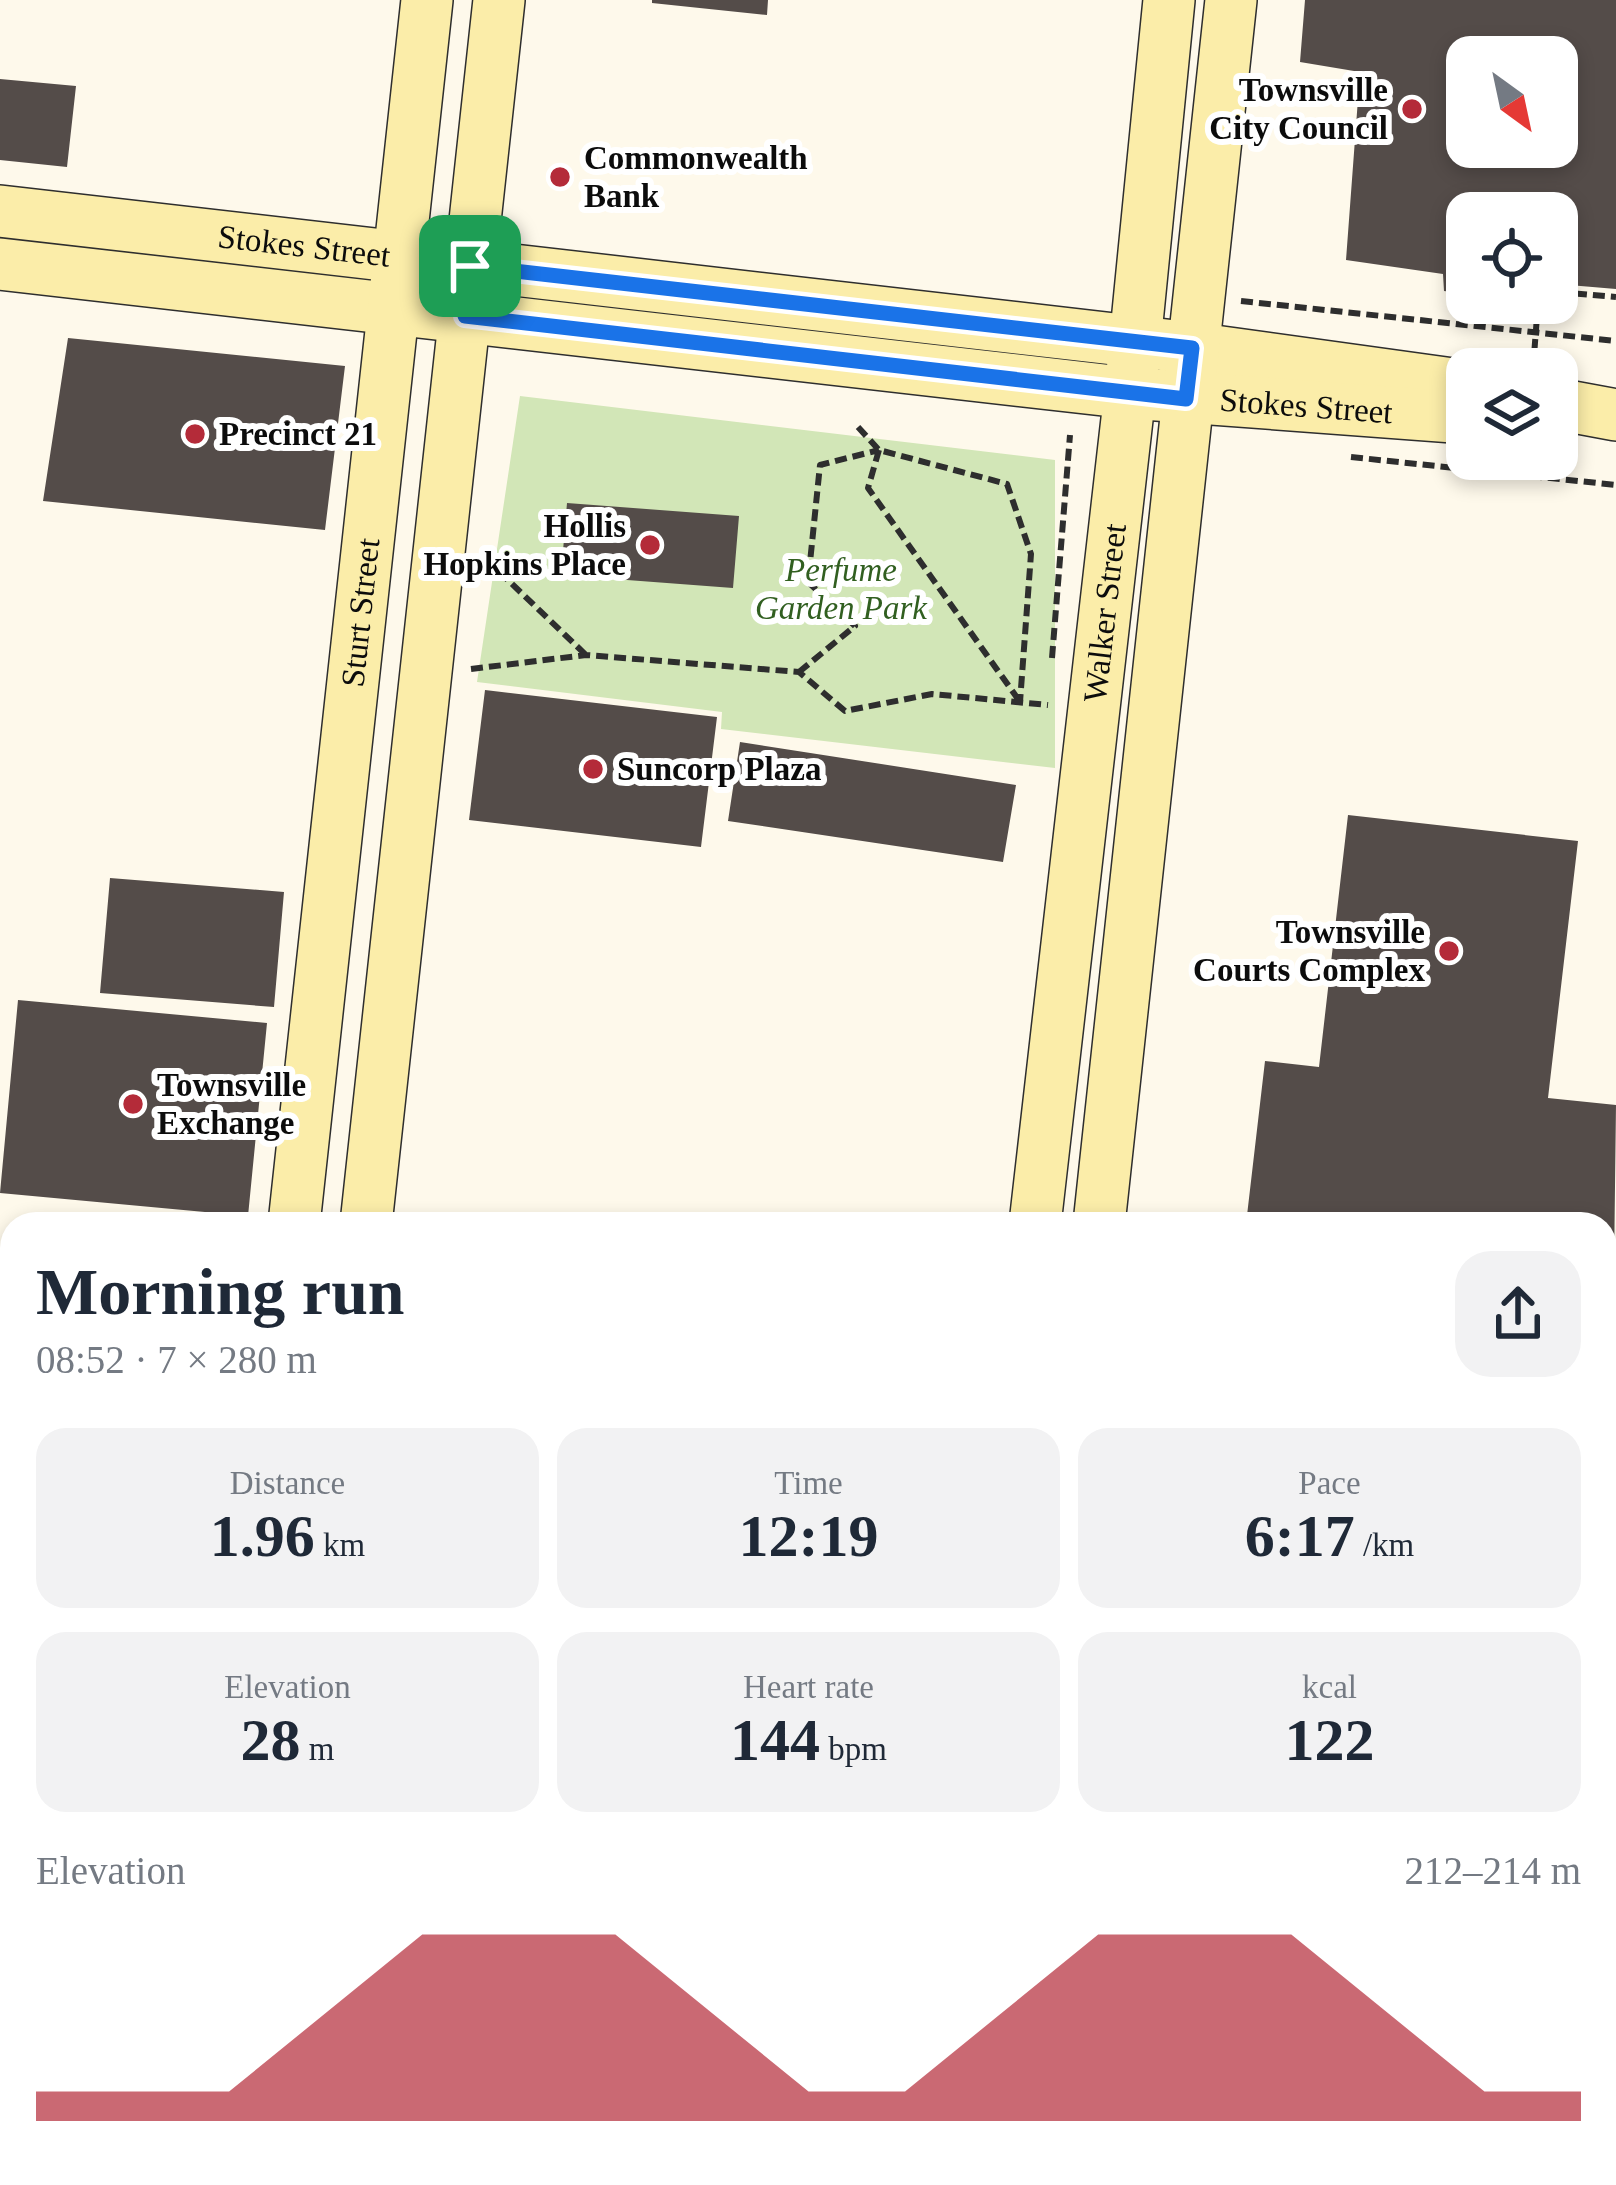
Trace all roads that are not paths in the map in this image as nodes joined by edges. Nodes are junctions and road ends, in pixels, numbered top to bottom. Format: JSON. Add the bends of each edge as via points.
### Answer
{"nodes":[{"id":1,"x":427,"y":0,"type":"edge"},
{"id":2,"x":499,"y":0,"type":"edge"},
{"id":3,"x":1169,"y":0,"type":"edge"},
{"id":4,"x":1231,"y":0,"type":"edge"},
{"id":5,"x":0,"y":211,"type":"edge"},
{"id":6,"x":398,"y":255,"type":"junction"},
{"id":7,"x":0,"y":264,"type":"edge"},
{"id":8,"x":467,"y":291,"type":"junction"},
{"id":9,"x":392,"y":309,"type":"junction"},
{"id":10,"x":1192,"y":348,"type":"junction"},
{"id":11,"x":1133,"y":368,"type":"junction"},
{"id":12,"x":1446,"y":383,"type":"edge"},
{"id":13,"x":1186,"y":399,"type":"junction"},
{"id":14,"x":1578,"y":408,"type":"edge"},
{"id":15,"x":1616,"y":415,"type":"edge"},
{"id":16,"x":1446,"y":417,"type":"edge"},
{"id":17,"x":1578,"y":426,"type":"edge"},
{"id":18,"x":1616,"y":429,"type":"edge"},
{"id":19,"x":295,"y":1212,"type":"edge"},
{"id":20,"x":367,"y":1212,"type":"edge"},
{"id":21,"x":1036,"y":1212,"type":"edge"},
{"id":22,"x":1100,"y":1212,"type":"edge"}],
"edges":[{"from":1,"to":6,"type":"main road","name":"Sturt Street"},
{"from":2,"to":8,"type":"main road"},
{"from":3,"to":11,"type":"main road","name":"Walker Street"},
{"from":4,"to":10,"type":"main road","name":"Walker Street"},
{"from":5,"to":6,"type":"main road","name":"Stokes Street"},
{"from":6,"to":8,"type":"main road","name":"Stokes Street"},
{"from":6,"to":9,"type":"main road","name":"Sturt Street"},
{"from":7,"to":9,"type":"main road","name":"Stokes Street"},
{"from":8,"to":9,"type":"main road","name":"Stokes Street"},
{"from":8,"to":11,"type":"main road","name":"Stokes Street"},
{"from":8,"to":20,"type":"main road"},
{"from":9,"to":19,"type":"main road","name":"Sturt Street"},
{"from":10,"to":11,"type":"main road","name":"Stokes Street"},
{"from":10,"to":12,"type":"main road","name":"Stokes Street"},
{"from":10,"to":13,"type":"main road","name":"Walker Street"},
{"from":11,"to":13,"type":"main road","name":"Stokes Street"},
{"from":11,"to":21,"type":"main road","name":"Walker Street"},
{"from":13,"to":16,"type":"main road","name":"Stokes Street"},
{"from":13,"to":22,"type":"main road","name":"Walker Street"},
{"from":14,"to":15,"type":"main road"},
{"from":17,"to":18,"type":"main road"}]}
